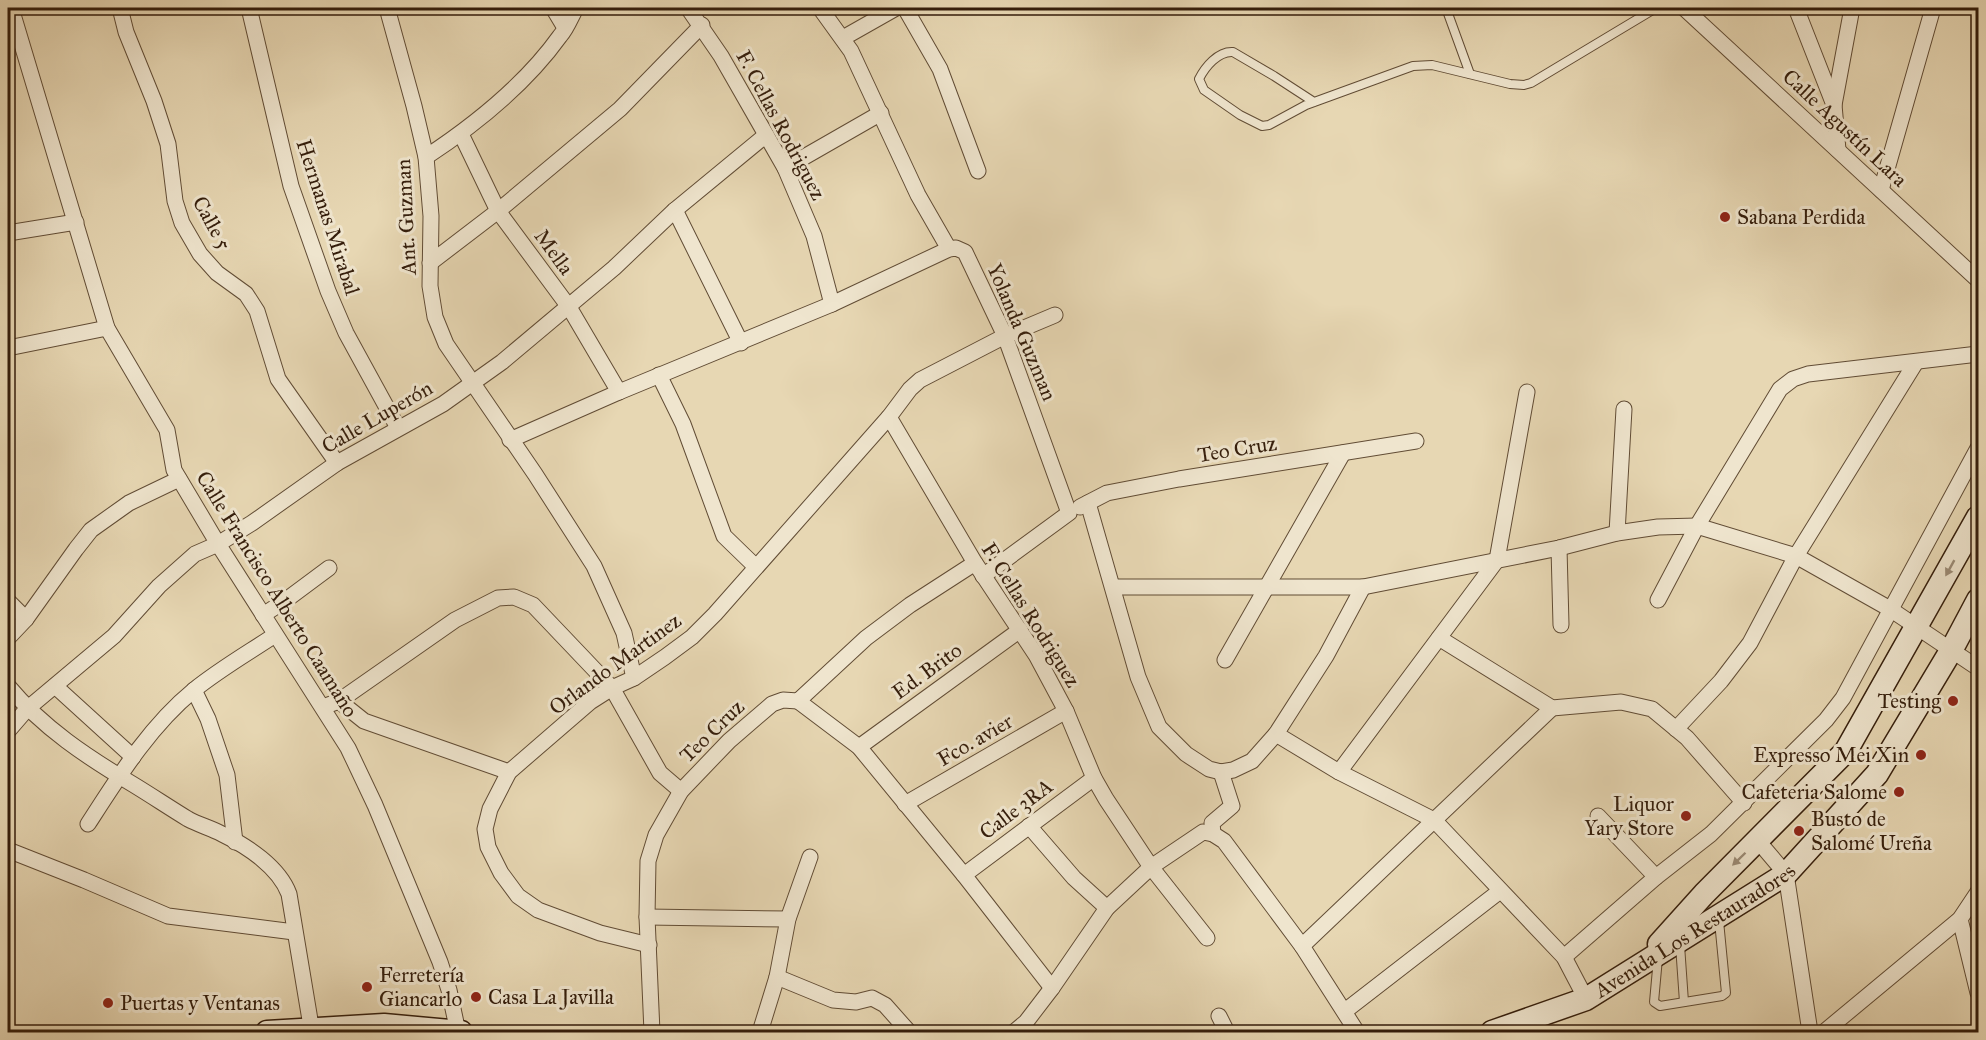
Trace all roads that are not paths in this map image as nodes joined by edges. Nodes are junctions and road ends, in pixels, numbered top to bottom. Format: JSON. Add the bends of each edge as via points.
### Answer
{"nodes":[{"id":1,"x":11,"y":8,"type":"edge"},
{"id":2,"x":120,"y":8,"type":"edge"},
{"id":3,"x":249,"y":8,"type":"edge"},
{"id":4,"x":387,"y":8,"type":"edge"},
{"id":5,"x":553,"y":8,"type":"edge"},
{"id":6,"x":576,"y":8,"type":"edge"},
{"id":7,"x":688,"y":8,"type":"edge"},
{"id":8,"x":820,"y":8,"type":"edge"},
{"id":9,"x":896,"y":8,"type":"edge"},
{"id":10,"x":905,"y":8,"type":"edge"},
{"id":11,"x":1446,"y":8,"type":"edge"},
{"id":12,"x":1656,"y":8,"type":"edge"},
{"id":13,"x":1684,"y":8,"type":"edge"},
{"id":14,"x":1796,"y":8,"type":"edge"},
{"id":15,"x":1852,"y":8,"type":"edge"},
{"id":16,"x":1933,"y":8,"type":"edge"},
{"id":17,"x":702,"y":25,"type":"junction"},
{"id":18,"x":565,"y":28,"type":"junction"},
{"id":19,"x":843,"y":38,"type":"junction"},
{"id":20,"x":1470,"y":74,"type":"junction"},
{"id":21,"x":1314,"y":102,"type":"junction"},
{"id":22,"x":1834,"y":105,"type":"junction"},
{"id":23,"x":881,"y":113,"type":"junction"},
{"id":24,"x":461,"y":134,"type":"junction"},
{"id":25,"x":766,"y":135,"type":"junction"},
{"id":26,"x":1838,"y":150,"type":"junction"},
{"id":27,"x":426,"y":157,"type":"junction"},
{"id":28,"x":785,"y":168,"type":"junction"},
{"id":29,"x":978,"y":171,"type":"dead end"},
{"id":30,"x":1881,"y":190,"type":"junction"},
{"id":31,"x":675,"y":210,"type":"junction"},
{"id":32,"x":498,"y":211,"type":"junction"},
{"id":33,"x":76,"y":222,"type":"junction"},
{"id":34,"x":8,"y":233,"type":"edge"},
{"id":35,"x":949,"y":249,"type":"junction"},
{"id":36,"x":430,"y":263,"type":"junction"},
{"id":37,"x":1976,"y":274,"type":"edge"},
{"id":38,"x":832,"y":304,"type":"junction"},
{"id":39,"x":569,"y":307,"type":"junction"},
{"id":40,"x":1055,"y":315,"type":"dead end"},
{"id":41,"x":107,"y":328,"type":"junction"},
{"id":42,"x":1005,"y":336,"type":"junction"},
{"id":43,"x":741,"y":343,"type":"junction"},
{"id":44,"x":8,"y":348,"type":"edge"},
{"id":45,"x":1978,"y":354,"type":"edge"},
{"id":46,"x":1916,"y":362,"type":"junction"},
{"id":47,"x":659,"y":375,"type":"junction"},
{"id":48,"x":472,"y":383,"type":"junction"},
{"id":49,"x":619,"y":392,"type":"junction"},
{"id":50,"x":1527,"y":392,"type":"dead end"},
{"id":51,"x":1624,"y":409,"type":"dead end"},
{"id":52,"x":890,"y":417,"type":"junction"},
{"id":53,"x":398,"y":428,"type":"junction"},
{"id":54,"x":510,"y":440,"type":"junction"},
{"id":55,"x":1416,"y":441,"type":"dead end"},
{"id":56,"x":1978,"y":447,"type":"edge"},
{"id":57,"x":1343,"y":453,"type":"junction"},
{"id":58,"x":337,"y":463,"type":"junction"},
{"id":59,"x":179,"y":479,"type":"junction"},
{"id":60,"x":1088,"y":502,"type":"junction"},
{"id":61,"x":1069,"y":513,"type":"junction"},
{"id":62,"x":1978,"y":517,"type":"edge"},
{"id":63,"x":1696,"y":526,"type":"junction"},
{"id":64,"x":1617,"y":533,"type":"junction"},
{"id":65,"x":218,"y":544,"type":"junction"},
{"id":66,"x":1559,"y":548,"type":"junction"},
{"id":67,"x":1796,"y":556,"type":"junction"},
{"id":68,"x":1497,"y":560,"type":"junction"},
{"id":69,"x":756,"y":567,"type":"junction"},
{"id":70,"x":329,"y":568,"type":"dead end"},
{"id":71,"x":979,"y":570,"type":"junction"},
{"id":72,"x":1113,"y":587,"type":"junction"},
{"id":73,"x":1266,"y":587,"type":"junction"},
{"id":74,"x":1363,"y":587,"type":"junction"},
{"id":75,"x":1658,"y":600,"type":"dead end"},
{"id":76,"x":1978,"y":600,"type":"edge"},
{"id":77,"x":8,"y":601,"type":"edge"},
{"id":78,"x":1890,"y":609,"type":"junction"},
{"id":79,"x":262,"y":615,"type":"junction"},
{"id":80,"x":27,"y":619,"type":"junction"},
{"id":81,"x":1561,"y":625,"type":"dead end"},
{"id":82,"x":1917,"y":626,"type":"junction"},
{"id":83,"x":1020,"y":630,"type":"junction"},
{"id":84,"x":275,"y":635,"type":"junction"},
{"id":85,"x":8,"y":638,"type":"edge"},
{"id":86,"x":1439,"y":638,"type":"junction"},
{"id":87,"x":1952,"y":649,"type":"junction"},
{"id":88,"x":1225,"y":660,"type":"dead end"},
{"id":89,"x":1978,"y":668,"type":"edge"},
{"id":90,"x":634,"y":678,"type":"junction"},
{"id":91,"x":8,"y":686,"type":"edge"},
{"id":92,"x":55,"y":686,"type":"junction"},
{"id":93,"x":612,"y":688,"type":"junction"},
{"id":94,"x":194,"y":690,"type":"junction"},
{"id":95,"x":339,"y":701,"type":"junction"},
{"id":96,"x":798,"y":701,"type":"junction"},
{"id":97,"x":323,"y":707,"type":"junction"},
{"id":98,"x":1552,"y":708,"type":"junction"},
{"id":99,"x":27,"y":709,"type":"junction"},
{"id":100,"x":1066,"y":711,"type":"junction"},
{"id":101,"x":1676,"y":729,"type":"junction"},
{"id":102,"x":8,"y":731,"type":"edge"},
{"id":103,"x":1276,"y":734,"type":"junction"},
{"id":104,"x":859,"y":747,"type":"junction"},
{"id":105,"x":133,"y":757,"type":"junction"},
{"id":106,"x":509,"y":772,"type":"junction"},
{"id":107,"x":1221,"y":772,"type":"junction"},
{"id":108,"x":1339,"y":772,"type":"junction"},
{"id":109,"x":119,"y":776,"type":"junction"},
{"id":110,"x":1094,"y":778,"type":"junction"},
{"id":111,"x":681,"y":791,"type":"junction"},
{"id":112,"x":1744,"y":803,"type":"junction"},
{"id":113,"x":905,"y":804,"type":"junction"},
{"id":114,"x":1598,"y":816,"type":"dead end"},
{"id":115,"x":1434,"y":820,"type":"junction"},
{"id":116,"x":88,"y":824,"type":"dead end"},
{"id":117,"x":1029,"y":826,"type":"junction"},
{"id":118,"x":1213,"y":834,"type":"junction"},
{"id":119,"x":1758,"y":841,"type":"junction"},
{"id":120,"x":235,"y":842,"type":"junction"},
{"id":121,"x":8,"y":850,"type":"edge"},
{"id":122,"x":810,"y":857,"type":"dead end"},
{"id":123,"x":1151,"y":867,"type":"junction"},
{"id":124,"x":1786,"y":874,"type":"junction"},
{"id":125,"x":964,"y":875,"type":"junction"},
{"id":126,"x":1656,"y":877,"type":"junction"},
{"id":127,"x":1500,"y":891,"type":"junction"},
{"id":128,"x":1978,"y":892,"type":"edge"},
{"id":129,"x":1107,"y":908,"type":"junction"},
{"id":130,"x":1719,"y":916,"type":"junction"},
{"id":131,"x":647,"y":917,"type":"junction"},
{"id":132,"x":788,"y":919,"type":"junction"},
{"id":133,"x":1960,"y":919,"type":"junction"},
{"id":134,"x":294,"y":932,"type":"junction"},
{"id":135,"x":1207,"y":938,"type":"dead end"},
{"id":136,"x":1679,"y":941,"type":"junction"},
{"id":137,"x":649,"y":945,"type":"junction"},
{"id":138,"x":1302,"y":946,"type":"junction"},
{"id":139,"x":1563,"y":957,"type":"junction"},
{"id":140,"x":1649,"y":959,"type":"junction"},
{"id":141,"x":777,"y":977,"type":"junction"},
{"id":142,"x":1052,"y":988,"type":"junction"},
{"id":143,"x":1978,"y":993,"type":"edge"},
{"id":144,"x":1586,"y":999,"type":"junction"},
{"id":145,"x":1684,"y":1002,"type":"junction"},
{"id":146,"x":1345,"y":1011,"type":"junction"},
{"id":147,"x":1219,"y":1016,"type":"dead end"},
{"id":148,"x":385,"y":1029,"type":"edge"},
{"id":149,"x":312,"y":1031,"type":"edge"},
{"id":150,"x":267,"y":1032,"type":"edge"},
{"id":151,"x":460,"y":1032,"type":"edge"},
{"id":152,"x":651,"y":1032,"type":"edge"},
{"id":153,"x":760,"y":1032,"type":"edge"},
{"id":154,"x":909,"y":1032,"type":"edge"},
{"id":155,"x":1014,"y":1032,"type":"edge"},
{"id":156,"x":1227,"y":1032,"type":"edge"},
{"id":157,"x":1357,"y":1032,"type":"edge"},
{"id":158,"x":1492,"y":1032,"type":"edge"},
{"id":159,"x":1810,"y":1032,"type":"edge"},
{"id":160,"x":1824,"y":1032,"type":"edge"}],
"edges":[{"from":1,"to":33,"type":"street","name":"Calle Francisco Alberto Caamaño"},
{"from":2,"to":58,"type":"street","name":"Calle 5","via":[[168,144],[175,201],[182,223],[200,254],[217,273],[246,294],[257,311],[278,379]]},
{"from":3,"to":53,"type":"street","name":"Hermanas Mirabal","via":[[291,186],[328,291],[346,333]]},
{"from":4,"to":27,"type":"street","name":"Ant. Guzman"},
{"from":5,"to":18,"type":"street"},
{"from":6,"to":18,"type":"street"},
{"from":7,"to":17,"type":"street","name":"F. Cellas Rodriguez"},
{"from":8,"to":19,"type":"street","name":"Yolanda Guzman"},
{"from":9,"to":19,"type":"street"},
{"from":10,"to":29,"type":"street","via":[[940,69]]},
{"from":11,"to":20,"type":"lane"},
{"from":12,"to":20,"type":"lane","via":[[1531,83],[1510,84]]},
{"from":13,"to":26,"type":"street","name":"Calle Agustín Lara"},
{"from":14,"to":22,"type":"street"},
{"from":15,"to":22,"type":"street"},
{"from":16,"to":30,"type":"street"},
{"from":17,"to":25,"type":"street","name":"F. Cellas Rodriguez"},
{"from":17,"to":32,"type":"street","via":[[620,109]]},
{"from":18,"to":24,"type":"street","via":[[527,75]]},
{"from":19,"to":23,"type":"street","name":"Yolanda Guzman"},
{"from":20,"to":21,"type":"lane","via":[[1432,65],[1413,66]]},
{"from":21,"to":21,"type":"lane","via":[[1262,126],[1240,116],[1204,90],[1199,79],[1216,57],[1233,52]]},
{"from":22,"to":26,"type":"street"},
{"from":23,"to":28,"type":"street"},
{"from":23,"to":35,"type":"street","name":"Yolanda Guzman","via":[[918,195]]},
{"from":24,"to":27,"type":"street"},
{"from":24,"to":32,"type":"street","name":"Mella"},
{"from":25,"to":28,"type":"street","name":"F. Cellas Rodriguez"},
{"from":25,"to":31,"type":"street","name":"Calle Luperón"},
{"from":26,"to":30,"type":"street","name":"Calle Agustín Lara"},
{"from":27,"to":36,"type":"street","name":"Ant. Guzman"},
{"from":28,"to":38,"type":"street","name":"F. Cellas Rodriguez","via":[[814,236]]},
{"from":30,"to":37,"type":"street","name":"Calle Agustín Lara"},
{"from":31,"to":39,"type":"street","name":"Calle Luperón"},
{"from":31,"to":43,"type":"street"},
{"from":32,"to":36,"type":"street"},
{"from":32,"to":39,"type":"street","name":"Mella"},
{"from":33,"to":34,"type":"street"},
{"from":33,"to":41,"type":"street","name":"Calle Francisco Alberto Caamaño"},
{"from":35,"to":38,"type":"street"},
{"from":35,"to":42,"type":"street","name":"Yolanda Guzman","via":[[964,252]]},
{"from":36,"to":48,"type":"street","name":"Ant. Guzman","via":[[435,316],[446,344]]},
{"from":38,"to":43,"type":"street"},
{"from":39,"to":48,"type":"street","name":"Calle Luperón"},
{"from":39,"to":49,"type":"street","name":"Mella"},
{"from":40,"to":42,"type":"street","name":"Orlando Martinez"},
{"from":41,"to":44,"type":"street"},
{"from":41,"to":59,"type":"street","name":"Calle Francisco Alberto Caamaño","via":[[167,430]]},
{"from":42,"to":52,"type":"street","name":"Orlando Martinez","via":[[920,380]]},
{"from":42,"to":61,"type":"street","name":"Yolanda Guzman"},
{"from":43,"to":47,"type":"street"},
{"from":45,"to":46,"type":"street"},
{"from":46,"to":63,"type":"street","via":[[1793,379],[1780,389]]},
{"from":46,"to":67,"type":"street"},
{"from":47,"to":49,"type":"street"},
{"from":47,"to":69,"type":"street","via":[[682,424],[723,536]]},
{"from":48,"to":53,"type":"street","name":"Calle Luperón"},
{"from":48,"to":54,"type":"street","name":"Ant. Guzman"},
{"from":49,"to":54,"type":"street"},
{"from":50,"to":68,"type":"street"},
{"from":51,"to":64,"type":"street"},
{"from":52,"to":69,"type":"street","name":"Orlando Martinez"},
{"from":52,"to":71,"type":"street","name":"F. Cellas Rodriguez"},
{"from":53,"to":58,"type":"street","name":"Calle Luperón"},
{"from":54,"to":90,"type":"street","name":"Ant. Guzman","via":[[594,567],[624,633]]},
{"from":55,"to":57,"type":"street","name":"Teo Cruz"},
{"from":56,"to":78,"type":"street"},
{"from":57,"to":60,"type":"street","name":"Teo Cruz","via":[[1138,487],[1107,493]]},
{"from":57,"to":73,"type":"street"},
{"from":58,"to":65,"type":"street","name":"Calle Luperón"},
{"from":59,"to":65,"type":"street","name":"Calle Francisco Alberto Caamaño"},
{"from":59,"to":80,"type":"street","via":[[129,503],[91,530]]},
{"from":60,"to":61,"type":"street","name":"Teo Cruz"},
{"from":60,"to":72,"type":"street"},
{"from":61,"to":71,"type":"street"},
{"from":62,"to":82,"type":"street","one_way":true},
{"from":63,"to":64,"type":"street"},
{"from":63,"to":67,"type":"street"},
{"from":63,"to":75,"type":"street"},
{"from":64,"to":66,"type":"street"},
{"from":65,"to":79,"type":"street","name":"Calle Francisco Alberto Caamaño"},
{"from":65,"to":92,"type":"street","name":"Calle Luperón","via":[[195,554],[177,569],[114,636]]},
{"from":66,"to":68,"type":"street"},
{"from":66,"to":81,"type":"street"},
{"from":67,"to":78,"type":"street"},
{"from":67,"to":101,"type":"street","via":[[1750,643]]},
{"from":68,"to":74,"type":"street"},
{"from":68,"to":86,"type":"street"},
{"from":69,"to":90,"type":"street","name":"Orlando Martinez","via":[[692,637]]},
{"from":70,"to":79,"type":"street"},
{"from":71,"to":83,"type":"street","name":"F. Cellas Rodriguez"},
{"from":71,"to":96,"type":"street","via":[[910,604]]},
{"from":72,"to":73,"type":"street"},
{"from":72,"to":107,"type":"street","via":[[1138,677],[1159,727],[1186,754]]},
{"from":73,"to":74,"type":"street"},
{"from":73,"to":88,"type":"street"},
{"from":74,"to":103,"type":"street","via":[[1326,656]]},
{"from":76,"to":87,"type":"street","name":"Avenida Los Restauradores"},
{"from":77,"to":80,"type":"street"},
{"from":78,"to":82,"type":"street"},
{"from":78,"to":112,"type":"street","via":[[1843,698]]},
{"from":79,"to":84,"type":"street","name":"Calle Francisco Alberto Caamaño"},
{"from":80,"to":85,"type":"street"},
{"from":82,"to":87,"type":"street"},
{"from":82,"to":119,"type":"street","via":[[1846,751]]},
{"from":83,"to":100,"type":"street","name":"F. Cellas Rodriguez"},
{"from":83,"to":104,"type":"street","name":"Ed. Brito"},
{"from":84,"to":94,"type":"street"},
{"from":84,"to":97,"type":"street","name":"Calle Francisco Alberto Caamaño"},
{"from":86,"to":98,"type":"street"},
{"from":86,"to":108,"type":"street"},
{"from":87,"to":89,"type":"street"},
{"from":87,"to":124,"type":"street","name":"Avenida Los Restauradores","via":[[1877,774]]},
{"from":90,"to":93,"type":"street","name":"Orlando Martinez"},
{"from":91,"to":99,"type":"street"},
{"from":92,"to":99,"type":"street","name":"Calle Luperón"},
{"from":92,"to":105,"type":"street"},
{"from":93,"to":95,"type":"street","via":[[533,605],[514,597],[498,598],[455,620]]},
{"from":93,"to":106,"type":"street","name":"Orlando Martinez","via":[[590,702]]},
{"from":93,"to":111,"type":"street","via":[[660,773]]},
{"from":94,"to":105,"type":"street","via":[[154,729]]},
{"from":94,"to":120,"type":"street","via":[[227,775]]},
{"from":95,"to":97,"type":"street"},
{"from":95,"to":106,"type":"street","via":[[364,721]]},
{"from":96,"to":104,"type":"street"},
{"from":96,"to":111,"type":"street","name":"Teo Cruz","via":[[783,700],[765,709]]},
{"from":97,"to":151,"type":"street","name":"Calle Francisco Alberto Caamaño","via":[[375,805],[440,962]]},
{"from":98,"to":101,"type":"street","via":[[1621,702],[1652,709]]},
{"from":98,"to":115,"type":"street"},
{"from":99,"to":102,"type":"street","name":"Calle Luperón"},
{"from":99,"to":109,"type":"street"},
{"from":100,"to":110,"type":"street","name":"F. Cellas Rodriguez"},
{"from":100,"to":113,"type":"street","name":"Fco. avier"},
{"from":101,"to":112,"type":"street"},
{"from":103,"to":107,"type":"street","via":[[1252,761]]},
{"from":103,"to":108,"type":"street"},
{"from":104,"to":113,"type":"street"},
{"from":105,"to":109,"type":"street"},
{"from":106,"to":137,"type":"street","name":"Orlando Martinez","via":[[484,829],[501,873],[518,896],[538,910],[600,933]]},
{"from":107,"to":118,"type":"street","via":[[1232,806],[1212,823]]},
{"from":108,"to":115,"type":"street"},
{"from":109,"to":116,"type":"street"},
{"from":109,"to":120,"type":"street","via":[[190,820]]},
{"from":110,"to":117,"type":"street","name":"Calle 3RA"},
{"from":110,"to":123,"type":"street","name":"F. Cellas Rodriguez"},
{"from":111,"to":131,"type":"street","name":"Teo Cruz","via":[[656,835],[648,861]]},
{"from":112,"to":126,"type":"street"},
{"from":113,"to":125,"type":"street"},
{"from":114,"to":126,"type":"street"},
{"from":115,"to":127,"type":"street"},
{"from":115,"to":138,"type":"street"},
{"from":117,"to":125,"type":"street","name":"Calle 3RA"},
{"from":117,"to":129,"type":"street"},
{"from":118,"to":123,"type":"street","via":[[1203,832]]},
{"from":118,"to":138,"type":"street","via":[[1224,841]]},
{"from":119,"to":124,"type":"street"},
{"from":119,"to":140,"type":"street","one_way":true,"via":[[1704,894]]},
{"from":120,"to":134,"type":"street","via":[[285,883]]},
{"from":121,"to":134,"type":"street","via":[[168,916]]},
{"from":122,"to":132,"type":"street"},
{"from":123,"to":129,"type":"street"},
{"from":123,"to":135,"type":"street","name":"F. Cellas Rodriguez"},
{"from":124,"to":130,"type":"street","name":"Avenida Los Restauradores"},
{"from":124,"to":159,"type":"street"},
{"from":125,"to":142,"type":"street"},
{"from":126,"to":139,"type":"street"},
{"from":127,"to":139,"type":"street"},
{"from":127,"to":146,"type":"street"},
{"from":128,"to":133,"type":"street"},
{"from":129,"to":142,"type":"street"},
{"from":130,"to":136,"type":"street","name":"Avenida Los Restauradores"},
{"from":130,"to":145,"type":"lane","via":[[1726,993]]},
{"from":131,"to":132,"type":"street"},
{"from":131,"to":137,"type":"street","name":"Teo Cruz"},
{"from":132,"to":141,"type":"street"},
{"from":133,"to":143,"type":"street"},
{"from":133,"to":160,"type":"street"},
{"from":134,"to":149,"type":"street"},
{"from":136,"to":140,"type":"street","name":"Avenida Los Restauradores"},
{"from":136,"to":145,"type":"lane"},
{"from":137,"to":152,"type":"street","name":"Teo Cruz"},
{"from":138,"to":146,"type":"street"},
{"from":139,"to":144,"type":"street"},
{"from":140,"to":144,"type":"street","name":"Avenida Los Restauradores"},
{"from":140,"to":145,"type":"lane","via":[[1654,1002],[1660,1006]]},
{"from":141,"to":153,"type":"street"},
{"from":141,"to":154,"type":"street","via":[[833,1000],[856,1002],[872,998],[885,1005]]},
{"from":142,"to":155,"type":"street"},
{"from":144,"to":158,"type":"street","name":"Avenida Los Restauradores"},
{"from":146,"to":157,"type":"street"},
{"from":147,"to":156,"type":"street"},
{"from":148,"to":149,"type":"street"},
{"from":148,"to":151,"type":"street"},
{"from":149,"to":150,"type":"street"}]}
